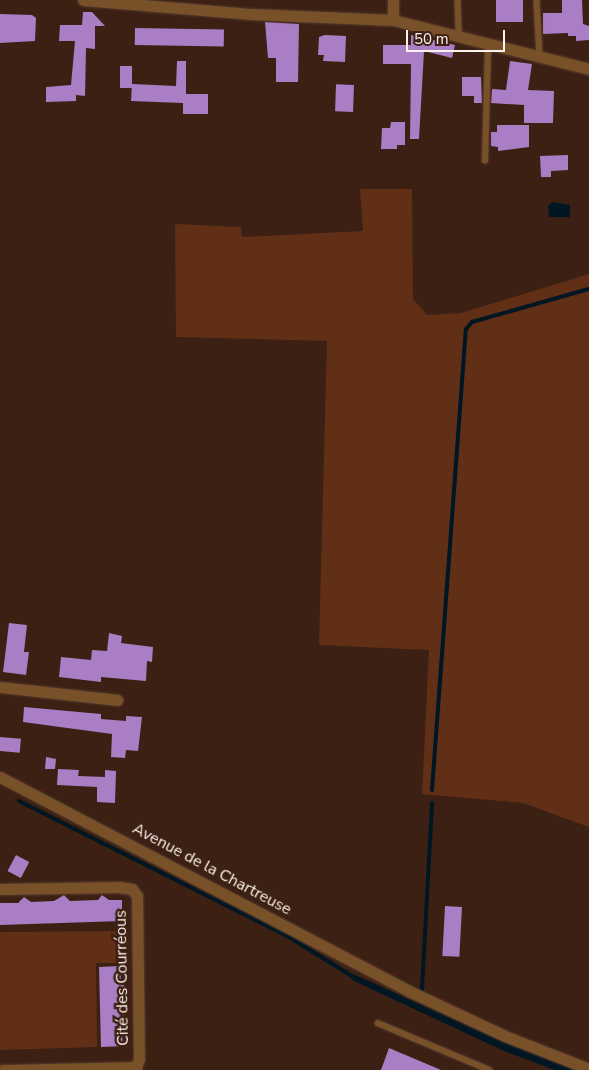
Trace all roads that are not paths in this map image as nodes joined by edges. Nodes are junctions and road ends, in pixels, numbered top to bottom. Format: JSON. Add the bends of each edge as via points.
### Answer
{"nodes":[{"id":1,"x":83,"y":0,"type":"edge"},
{"id":2,"x":392,"y":0,"type":"edge"},
{"id":3,"x":458,"y":0,"type":"edge"},
{"id":4,"x":537,"y":0,"type":"edge"},
{"id":5,"x":393,"y":20,"type":"junction"},
{"id":6,"x":459,"y":36,"type":"junction"},
{"id":7,"x":488,"y":43,"type":"junction"},
{"id":8,"x":540,"y":56,"type":"junction"},
{"id":9,"x":589,"y":69,"type":"edge"},
{"id":10,"x":485,"y":161,"type":"dead end"},
{"id":11,"x":0,"y":687,"type":"edge"},
{"id":12,"x":117,"y":700,"type":"dead end"},
{"id":13,"x":2,"y":782,"type":"edge"},
{"id":14,"x":0,"y":889,"type":"edge"},
{"id":15,"x":378,"y":1023,"type":"dead end"},
{"id":16,"x":589,"y":1069,"type":"edge"},
{"id":17,"x":3,"y":1070,"type":"edge"},
{"id":18,"x":489,"y":1070,"type":"edge"}],
"edges":[{"from":1,"to":5,"type":"street","via":[[251,14]]},
{"from":2,"to":5,"type":"street"},
{"from":3,"to":6,"type":"lane"},
{"from":4,"to":8,"type":"lane"},
{"from":5,"to":6,"type":"street"},
{"from":6,"to":7,"type":"street"},
{"from":7,"to":8,"type":"street"},
{"from":7,"to":10,"type":"lane"},
{"from":8,"to":9,"type":"street"},
{"from":11,"to":12,"type":"street"},
{"from":13,"to":16,"type":"street","name":"Avenue de la Chartreuse","via":[[409,991],[506,1036]]},
{"from":14,"to":17,"type":"street","name":"Cité des Courréous","via":[[119,887],[132,888],[137,896],[139,1059],[136,1066]]},
{"from":15,"to":18,"type":"lane"}]}
